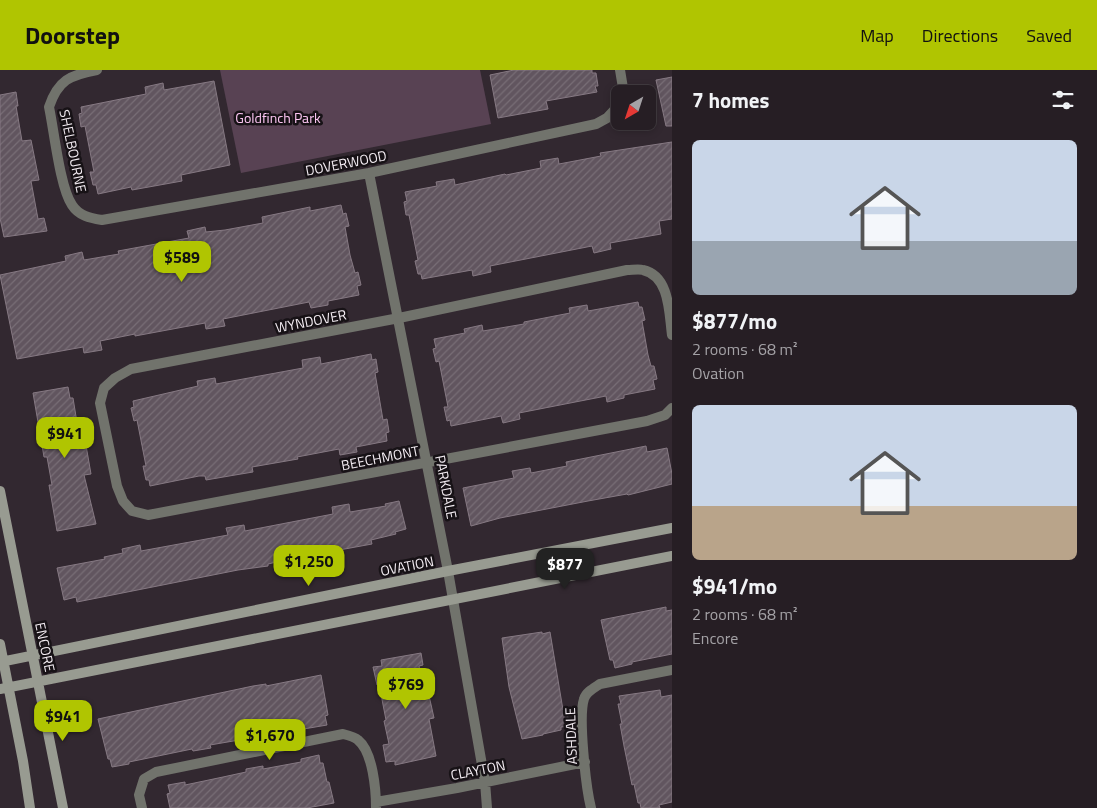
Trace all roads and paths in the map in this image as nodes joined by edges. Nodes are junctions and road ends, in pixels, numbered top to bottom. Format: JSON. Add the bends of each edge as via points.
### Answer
{"nodes":[{"id":1,"x":98,"y":70,"type":"edge"},
{"id":2,"x":620,"y":70,"type":"edge"},
{"id":3,"x":622,"y":85,"type":"edge"},
{"id":4,"x":611,"y":114,"type":"edge"},
{"id":5,"x":369,"y":173,"type":"junction"},
{"id":6,"x":72,"y":206,"type":"joint"},
{"id":7,"x":399,"y":318,"type":"junction"},
{"id":8,"x":672,"y":334,"type":"edge"},
{"id":9,"x":672,"y":408,"type":"edge"},
{"id":10,"x":427,"y":463,"type":"junction"},
{"id":11,"x":0,"y":491,"type":"edge"},
{"id":12,"x":123,"y":501,"type":"joint"},
{"id":13,"x":672,"y":528,"type":"edge"},
{"id":14,"x":672,"y":556,"type":"edge"},
{"id":15,"x":448,"y":571,"type":"junction"},
{"id":16,"x":453,"y":600,"type":"junction"},
{"id":17,"x":0,"y":644,"type":"edge"},
{"id":18,"x":33,"y":655,"type":"junction"},
{"id":19,"x":2,"y":662,"type":"edge"},
{"id":20,"x":672,"y":670,"type":"edge"},
{"id":21,"x":38,"y":681,"type":"junction"},
{"id":22,"x":4,"y":688,"type":"edge"},
{"id":23,"x":585,"y":762,"type":"junction"},
{"id":24,"x":485,"y":782,"type":"junction"},
{"id":25,"x":376,"y":805,"type":"edge"},
{"id":26,"x":30,"y":808,"type":"edge"},
{"id":27,"x":63,"y":808,"type":"edge"},
{"id":28,"x":142,"y":808,"type":"edge"},
{"id":29,"x":487,"y":808,"type":"edge"},
{"id":30,"x":591,"y":808,"type":"edge"}],
"edges":[{"from":1,"to":6,"type":"street","name":"SHELBOURNE","via":[[62,83],[49,107],[65,192]]},
{"from":2,"to":3,"type":"street"},
{"from":4,"to":5,"type":"street","name":"DOVERWOOD","via":[[596,124]]},
{"from":5,"to":6,"type":"street","name":"DOVERWOOD","via":[[102,220],[86,217]]},
{"from":5,"to":7,"type":"street","name":"PARKDALE"},
{"from":7,"to":8,"type":"street","name":"WYNDOVER","via":[[628,270],[644,270],[665,288]]},
{"from":7,"to":10,"type":"street","name":"PARKDALE"},
{"from":7,"to":12,"type":"street","name":"WYNDOVER","via":[[131,369],[115,378],[104,388],[100,403]]},
{"from":9,"to":10,"type":"street","name":"BEECHMONT","via":[[666,415],[647,421]]},
{"from":10,"to":12,"type":"street","name":"BEECHMONT","via":[[148,515],[132,511]]},
{"from":10,"to":15,"type":"street","name":"PARKDALE"},
{"from":11,"to":18,"type":"street","name":"ENCORE"},
{"from":13,"to":15,"type":"street","name":"OVATION"},
{"from":14,"to":16,"type":"street"},
{"from":15,"to":16,"type":"street","name":"PARKDALE"},
{"from":15,"to":18,"type":"street","name":"OVATION"},
{"from":16,"to":21,"type":"street"},
{"from":16,"to":24,"type":"street","name":"PARKDALE"},
{"from":17,"to":19,"type":"street"},
{"from":18,"to":19,"type":"street","name":"OVATION"},
{"from":18,"to":21,"type":"street","name":"ENCORE"},
{"from":19,"to":22,"type":"street"},
{"from":20,"to":23,"type":"street","name":"ASHDALE","via":[[600,684],[590,690],[584,698],[581,713]]},
{"from":21,"to":22,"type":"street"},
{"from":21,"to":27,"type":"street","name":"ENCORE"},
{"from":22,"to":26,"type":"street","via":[[23,761]]},
{"from":23,"to":24,"type":"street","name":"CLAYTON"},
{"from":23,"to":30,"type":"street","name":"ASHDALE"},
{"from":24,"to":25,"type":"street","name":"CLAYTON"},
{"from":24,"to":29,"type":"street","name":"PARKDALE"},
{"from":25,"to":28,"type":"street","via":[[367,753],[358,739],[343,734],[156,772],[144,779],[139,794]]}]}
